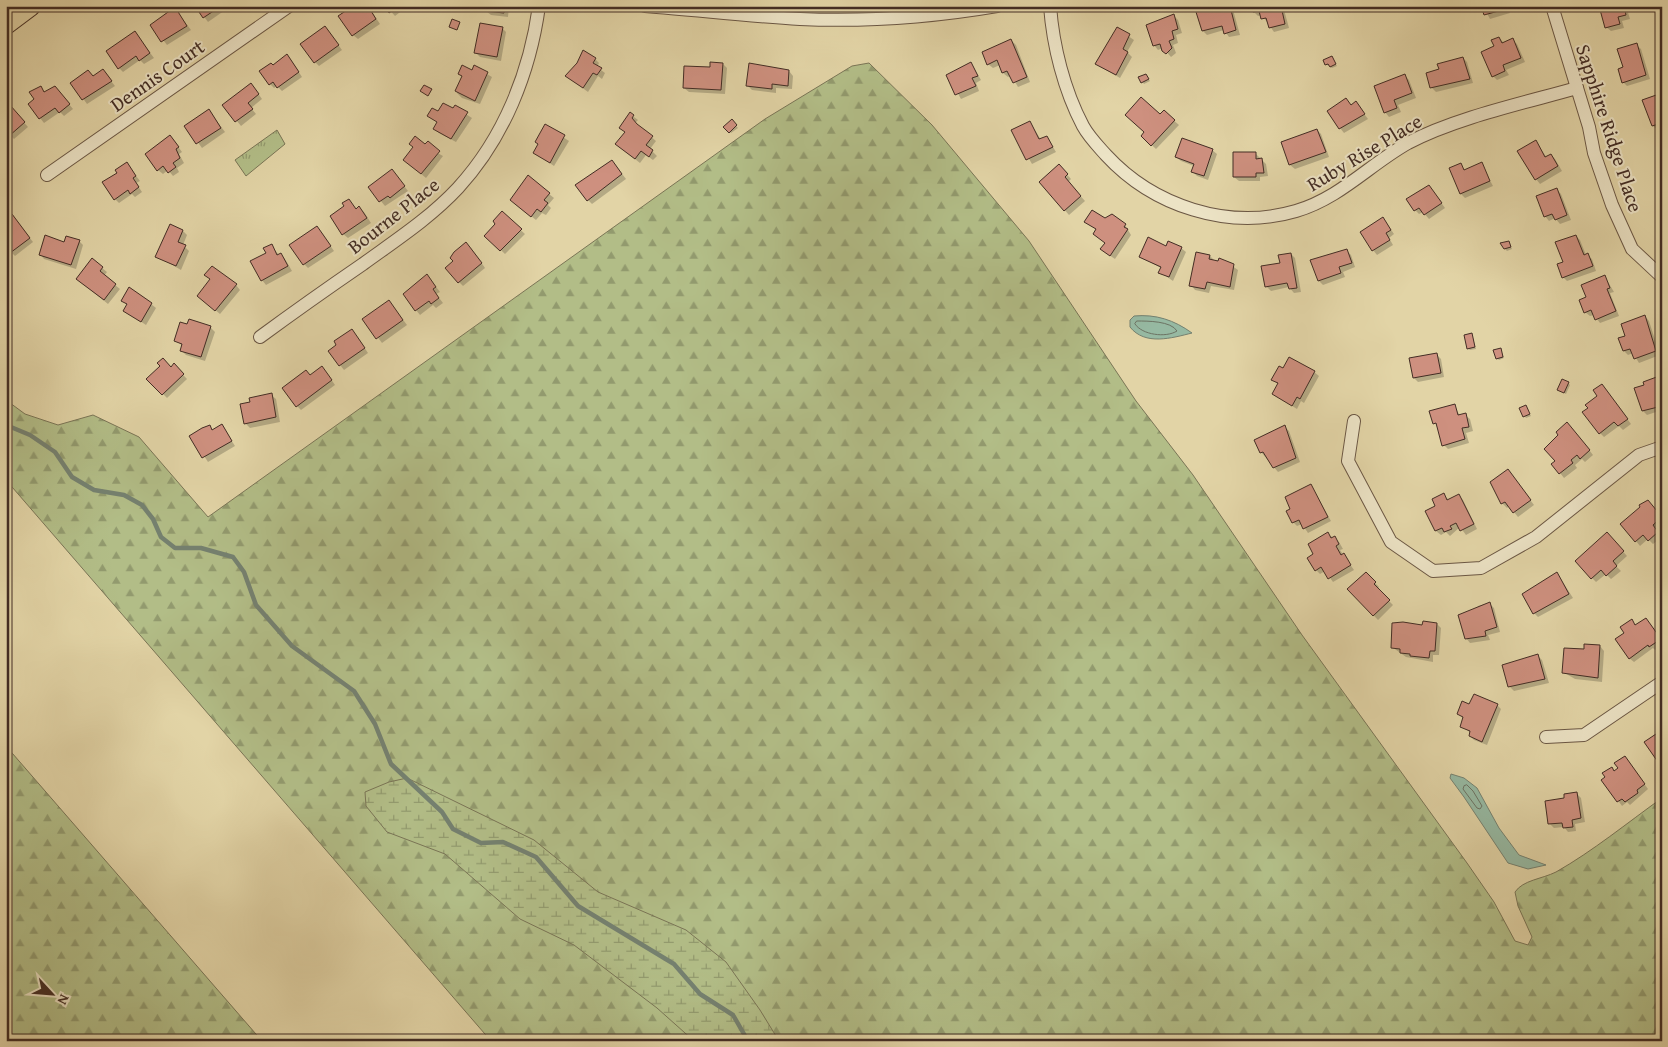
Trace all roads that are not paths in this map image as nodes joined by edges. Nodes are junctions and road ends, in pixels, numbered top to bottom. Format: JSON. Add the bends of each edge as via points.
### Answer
{"nodes":[{"id":1,"x":30,"y":6,"type":"edge"},
{"id":2,"x":288,"y":6,"type":"edge"},
{"id":3,"x":540,"y":6,"type":"edge"},
{"id":4,"x":645,"y":6,"type":"edge"},
{"id":5,"x":997,"y":6,"type":"edge"},
{"id":6,"x":1050,"y":6,"type":"edge"},
{"id":7,"x":1552,"y":6,"type":"edge"},
{"id":8,"x":6,"y":24,"type":"edge"},
{"id":9,"x":1577,"y":88,"type":"junction"},
{"id":10,"x":47,"y":175,"type":"dead end"},
{"id":11,"x":1662,"y":277,"type":"edge"},
{"id":12,"x":260,"y":337,"type":"dead end"},
{"id":13,"x":1354,"y":421,"type":"dead end"},
{"id":14,"x":1662,"y":447,"type":"edge"},
{"id":15,"x":1662,"y":682,"type":"edge"},
{"id":16,"x":1546,"y":737,"type":"dead end"}],
"edges":[{"from":1,"to":8,"type":"main road"},
{"from":2,"to":10,"type":"street","name":"Dennis Court"},
{"from":3,"to":12,"type":"street","name":"Bourne Place","via":[[520,86],[500,128],[466,177],[429,215],[398,240]]},
{"from":4,"to":5,"type":"street","via":[[800,19],[857,20],[927,16]]},
{"from":6,"to":9,"type":"street","name":"Ruby Rise Place","via":[[1067,88],[1083,127],[1095,144],[1113,163],[1151,192],[1189,209],[1222,216],[1276,216],[1318,203],[1344,190],[1386,157],[1438,130]]},
{"from":7,"to":9,"type":"street","name":"Sapphire Ridge Place"},
{"from":9,"to":11,"type":"street","name":"Sapphire Ridge Place","via":[[1612,205],[1632,249]]},
{"from":13,"to":14,"type":"street","via":[[1348,462],[1391,542],[1433,571],[1480,568],[1536,538],[1639,455]]},
{"from":15,"to":16,"type":"street","via":[[1584,735]]}]}
